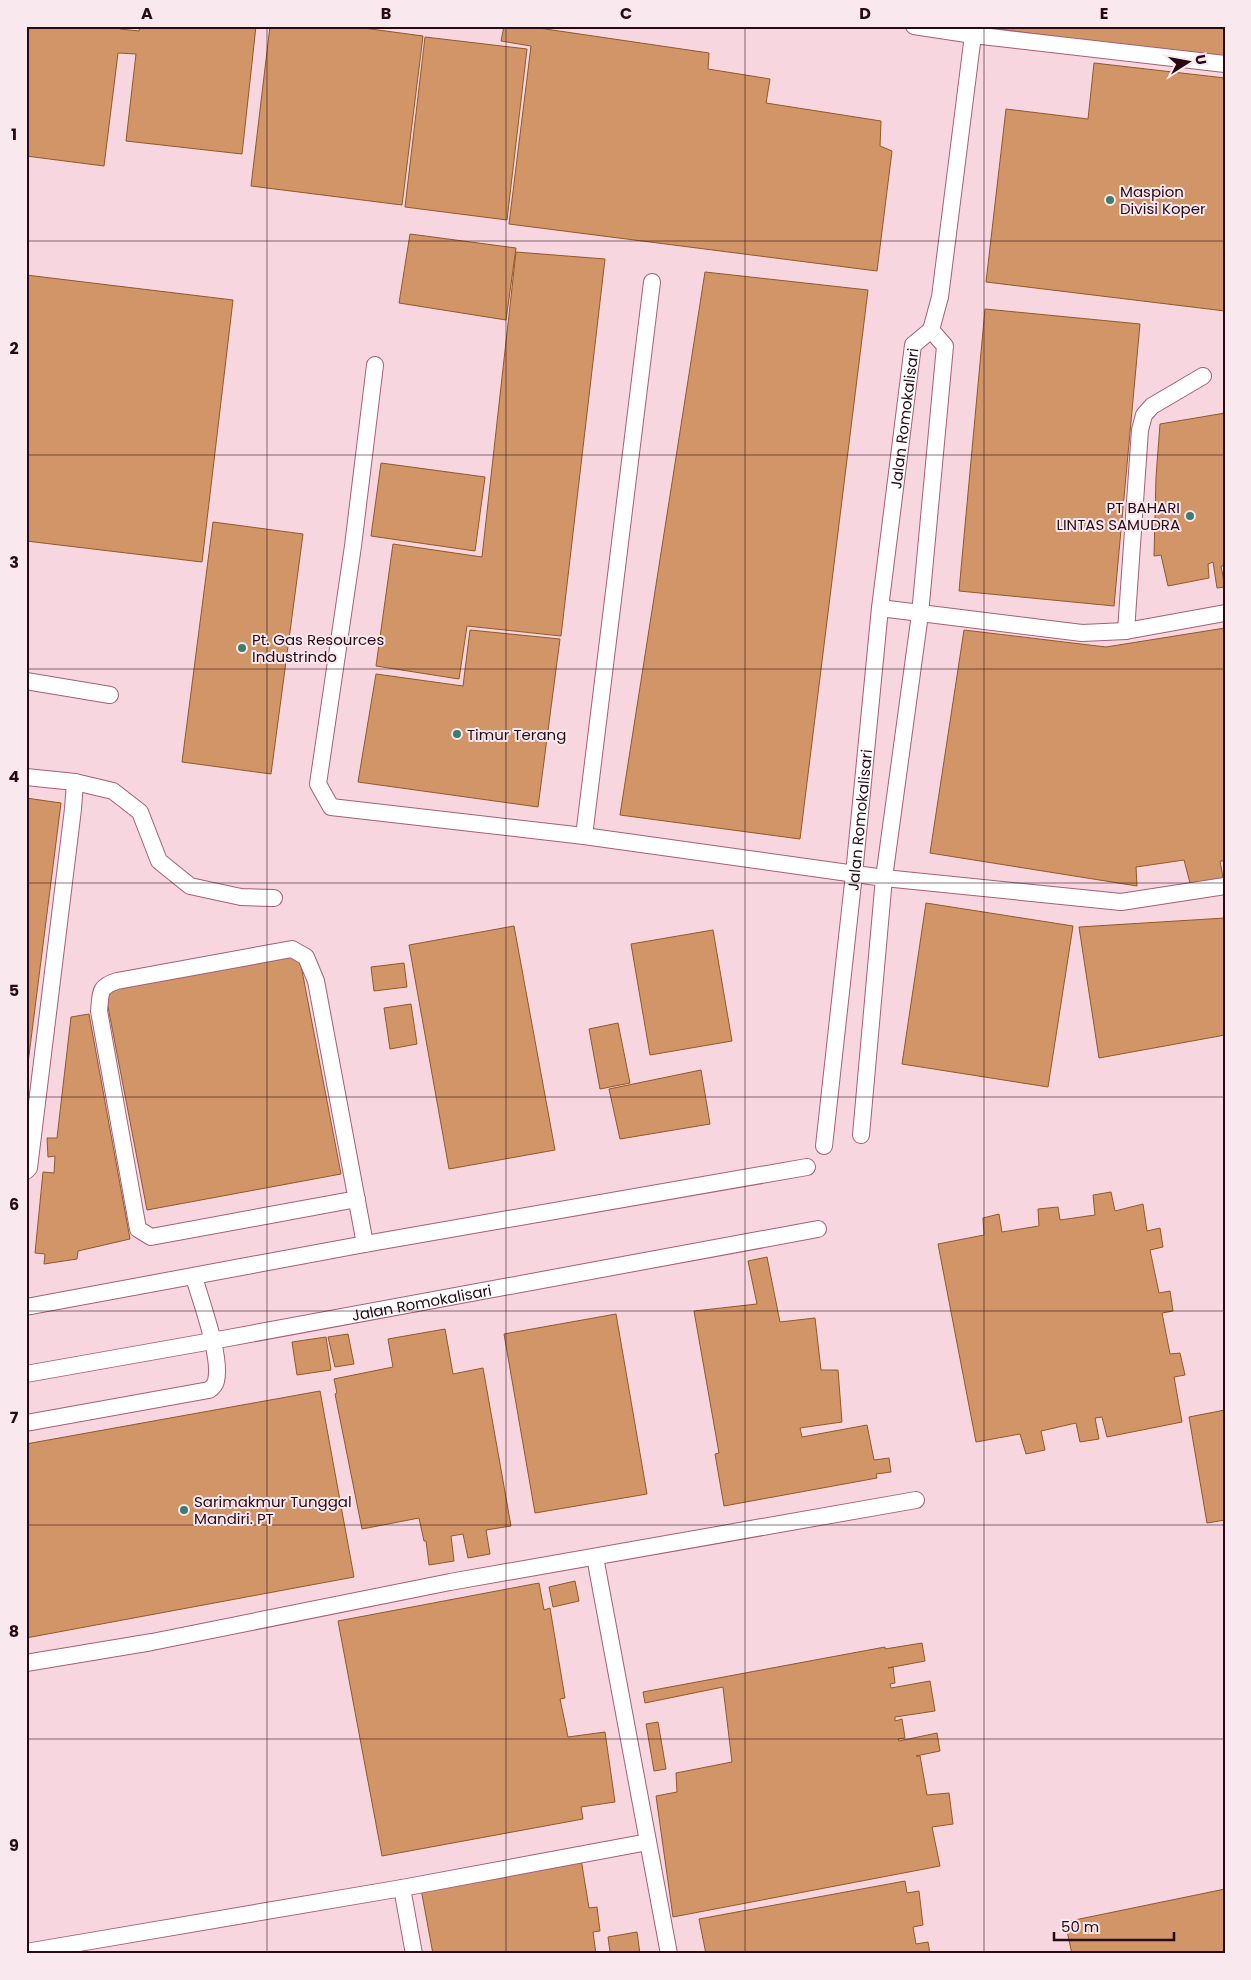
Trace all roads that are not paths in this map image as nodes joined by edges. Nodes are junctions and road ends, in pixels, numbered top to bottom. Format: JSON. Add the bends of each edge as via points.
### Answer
{"nodes":[{"id":1,"x":914,"y":26,"type":"edge"},
{"id":2,"x":972,"y":35,"type":"junction"},
{"id":3,"x":1225,"y":64,"type":"edge"},
{"id":4,"x":652,"y":282,"type":"dead end"},
{"id":5,"x":931,"y":330,"type":"junction"},
{"id":6,"x":375,"y":365,"type":"dead end"},
{"id":7,"x":1203,"y":376,"type":"dead end"},
{"id":8,"x":880,"y":608,"type":"junction"},
{"id":9,"x":1225,"y":613,"type":"edge"},
{"id":10,"x":920,"y":614,"type":"junction"},
{"id":11,"x":1126,"y":631,"type":"junction"},
{"id":12,"x":26,"y":681,"type":"edge"},
{"id":13,"x":110,"y":695,"type":"dead end"},
{"id":14,"x":26,"y":776,"type":"edge"},
{"id":15,"x":75,"y":782,"type":"junction"},
{"id":16,"x":584,"y":836,"type":"junction"},
{"id":17,"x":854,"y":874,"type":"junction"},
{"id":18,"x":884,"y":878,"type":"junction"},
{"id":19,"x":1225,"y":886,"type":"edge"},
{"id":20,"x":274,"y":898,"type":"dead end"},
{"id":21,"x":860,"y":1135,"type":"dead end"},
{"id":22,"x":824,"y":1146,"type":"dead end"},
{"id":23,"x":807,"y":1167,"type":"dead end"},
{"id":24,"x":26,"y":1171,"type":"edge"},
{"id":25,"x":357,"y":1199,"type":"junction"},
{"id":26,"x":818,"y":1229,"type":"dead end"},
{"id":27,"x":365,"y":1244,"type":"junction"},
{"id":28,"x":194,"y":1277,"type":"junction"},
{"id":29,"x":26,"y":1307,"type":"edge"},
{"id":30,"x":212,"y":1341,"type":"junction"},
{"id":31,"x":26,"y":1374,"type":"edge"},
{"id":32,"x":26,"y":1424,"type":"edge"},
{"id":33,"x":916,"y":1500,"type":"dead end"},
{"id":34,"x":595,"y":1556,"type":"junction"},
{"id":35,"x":26,"y":1663,"type":"edge"},
{"id":36,"x":648,"y":1842,"type":"junction"},
{"id":37,"x":402,"y":1888,"type":"junction"},
{"id":38,"x":26,"y":1952,"type":"edge"},
{"id":39,"x":414,"y":1954,"type":"edge"},
{"id":40,"x":669,"y":1954,"type":"edge"}],
"edges":[{"from":1,"to":2,"type":"lane"},
{"from":2,"to":3,"type":"lane"},
{"from":2,"to":5,"type":"lane","via":[[940,297]]},
{"from":4,"to":16,"type":"lane"},
{"from":5,"to":8,"type":"lane","name":"Jalan Romokalisari","via":[[913,345]]},
{"from":5,"to":10,"type":"lane","name":"Jalan Romokalisari","via":[[945,346]]},
{"from":6,"to":16,"type":"lane","via":[[353,546],[318,784],[331,807]]},
{"from":7,"to":11,"type":"lane","via":[[1144,414],[1140,430]]},
{"from":8,"to":10,"type":"lane"},
{"from":8,"to":17,"type":"lane","name":"Jalan Romokalisari"},
{"from":9,"to":11,"type":"lane"},
{"from":10,"to":11,"type":"lane","via":[[1082,633]]},
{"from":10,"to":18,"type":"lane","name":"Jalan Romokalisari"},
{"from":12,"to":13,"type":"lane"},
{"from":14,"to":15,"type":"lane"},
{"from":15,"to":20,"type":"lane","via":[[113,791],[140,812],[159,861],[190,886],[241,897]]},
{"from":15,"to":24,"type":"lane","via":[[29,1168]]},
{"from":16,"to":17,"type":"lane"},
{"from":17,"to":18,"type":"lane"},
{"from":17,"to":22,"type":"lane","name":"Jalan Romokalisari"},
{"from":18,"to":19,"type":"lane","via":[[1121,902]]},
{"from":18,"to":21,"type":"lane","name":"Jalan Romokalisari"},
{"from":23,"to":27,"type":"lane"},
{"from":25,"to":25,"type":"lane","via":[[316,982],[306,957],[292,949],[106,984],[101,990],[99,1011],[138,1229],[151,1237]]},
{"from":25,"to":27,"type":"lane"},
{"from":26,"to":30,"type":"lane","name":"Jalan Romokalisari"},
{"from":27,"to":28,"type":"lane"},
{"from":28,"to":29,"type":"lane"},
{"from":28,"to":30,"type":"lane"},
{"from":30,"to":31,"type":"lane","name":"Jalan Romokalisari"},
{"from":30,"to":32,"type":"lane","via":[[217,1368],[216,1383],[209,1390]]},
{"from":33,"to":34,"type":"lane"},
{"from":34,"to":35,"type":"lane","via":[[152,1642]]},
{"from":34,"to":36,"type":"lane"},
{"from":36,"to":37,"type":"lane"},
{"from":36,"to":40,"type":"lane"},
{"from":37,"to":38,"type":"lane"},
{"from":37,"to":39,"type":"lane"}]}
